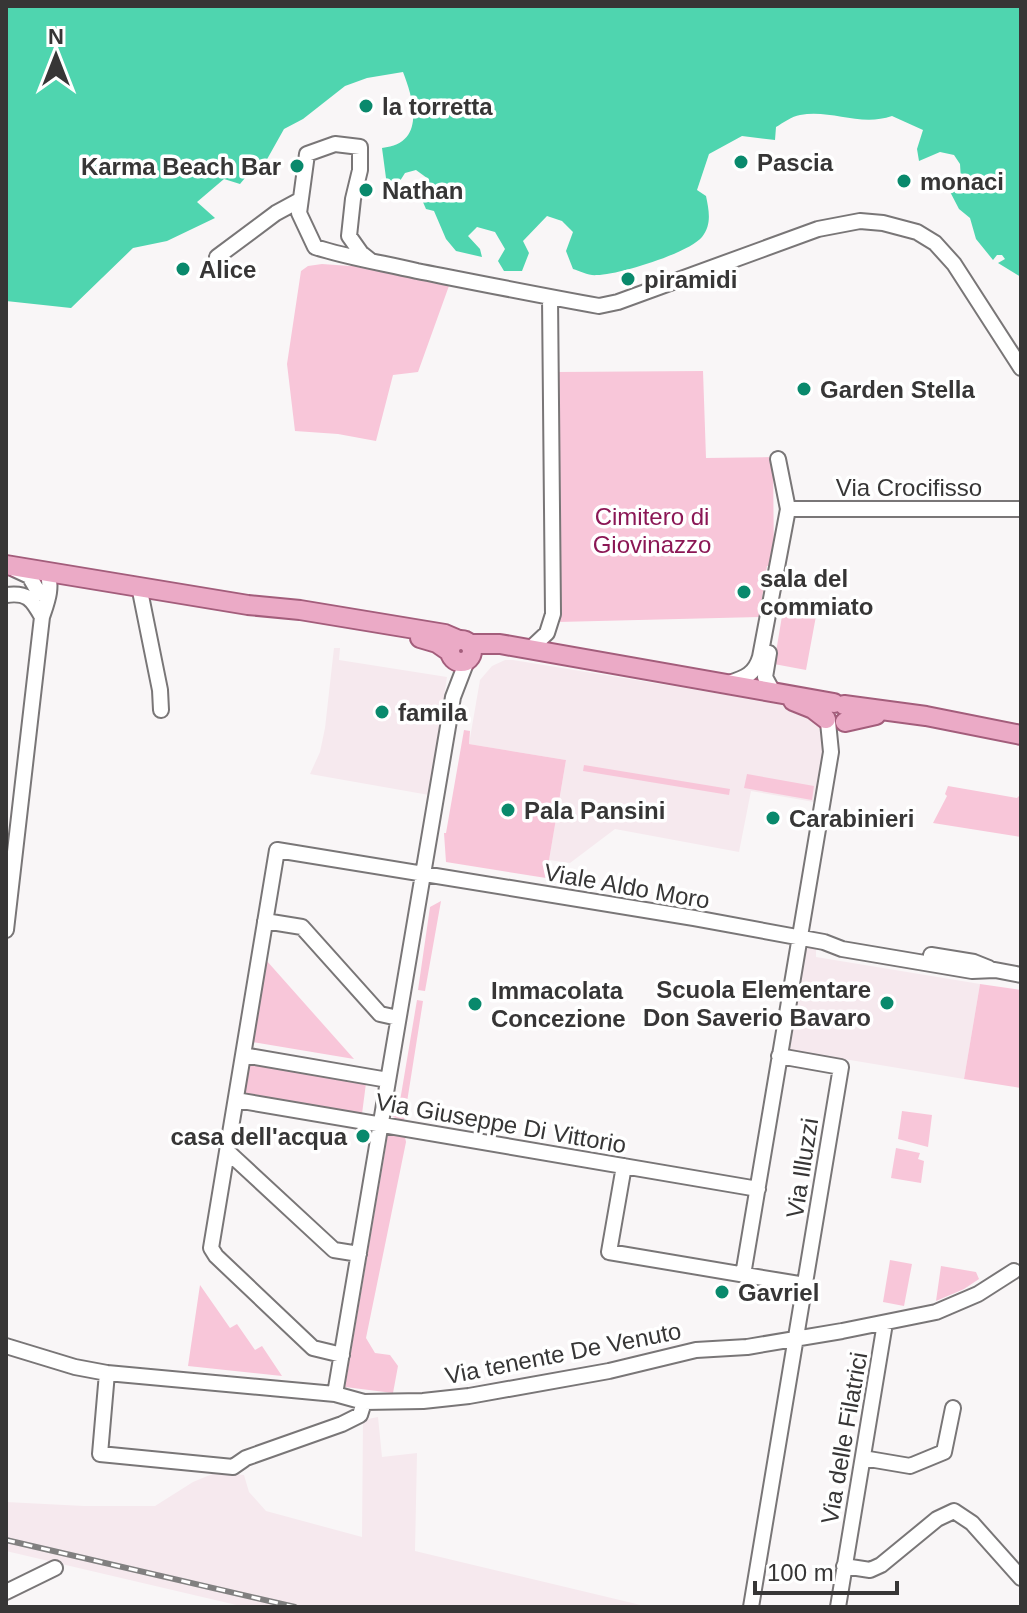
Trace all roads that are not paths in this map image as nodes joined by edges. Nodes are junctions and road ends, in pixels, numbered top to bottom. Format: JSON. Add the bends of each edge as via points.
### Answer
{"nodes":[{"id":1,"x":300,"y":200,"type":"junction"},
{"id":2,"x":217,"y":257,"type":"dead end"},
{"id":3,"x":371,"y":261,"type":"junction"},
{"id":4,"x":550,"y":297,"type":"junction"},
{"id":5,"x":1021,"y":368,"type":"edge"},
{"id":6,"x":778,"y":459,"type":"dead end"},
{"id":7,"x":793,"y":509,"type":"junction"},
{"id":8,"x":1021,"y":509,"type":"edge"},
{"id":9,"x":6,"y":565,"type":"edge"},
{"id":10,"x":47,"y":571,"type":"junction"},
{"id":11,"x":87,"y":578,"type":"junction"},
{"id":12,"x":139,"y":586,"type":"junction"},
{"id":13,"x":6,"y":595,"type":"edge"},
{"id":14,"x":44,"y":595,"type":"junction"},
{"id":15,"x":42,"y":617,"type":"junction"},
{"id":16,"x":530,"y":649,"type":"junction"},
{"id":17,"x":461,"y":651,"type":"junction"},
{"id":18,"x":729,"y":683,"type":"junction"},
{"id":19,"x":772,"y":690,"type":"junction"},
{"id":20,"x":161,"y":710,"type":"dead end"},
{"id":21,"x":835,"y":714,"type":"junction"},
{"id":22,"x":1021,"y":735,"type":"edge"},
{"id":23,"x":423,"y":874,"type":"junction"},
{"id":24,"x":265,"y":921,"type":"junction"},
{"id":25,"x":6,"y":930,"type":"edge"},
{"id":26,"x":800,"y":937,"type":"junction"},
{"id":27,"x":1021,"y":975,"type":"edge"},
{"id":28,"x":398,"y":1018,"type":"junction"},
{"id":29,"x":243,"y":1055,"type":"junction"},
{"id":30,"x":779,"y":1056,"type":"junction"},
{"id":31,"x":388,"y":1080,"type":"junction"},
{"id":32,"x":236,"y":1100,"type":"junction"},
{"id":33,"x":381,"y":1125,"type":"junction"},
{"id":34,"x":227,"y":1151,"type":"junction"},
{"id":35,"x":624,"y":1166,"type":"junction"},
{"id":36,"x":758,"y":1189,"type":"junction"},
{"id":37,"x":359,"y":1254,"type":"junction"},
{"id":38,"x":1020,"y":1267,"type":"edge"},
{"id":39,"x":743,"y":1275,"type":"junction"},
{"id":40,"x":805,"y":1285,"type":"junction"},
{"id":41,"x":885,"y":1323,"type":"junction"},
{"id":42,"x":797,"y":1338,"type":"junction"},
{"id":43,"x":6,"y":1346,"type":"edge"},
{"id":44,"x":342,"y":1355,"type":"junction"},
{"id":45,"x":107,"y":1373,"type":"junction"},
{"id":46,"x":335,"y":1394,"type":"junction"},
{"id":47,"x":364,"y":1402,"type":"junction"},
{"id":48,"x":953,"y":1408,"type":"dead end"},
{"id":49,"x":863,"y":1458,"type":"junction"},
{"id":50,"x":844,"y":1566,"type":"junction"},
{"id":51,"x":55,"y":1568,"type":"dead end"},
{"id":52,"x":1021,"y":1578,"type":"edge"},
{"id":53,"x":6,"y":1592,"type":"edge"},
{"id":54,"x":751,"y":1607,"type":"edge"},
{"id":55,"x":838,"y":1607,"type":"edge"}],
"edges":[{"from":1,"to":2,"type":"street"},
{"from":1,"to":3,"type":"street","via":[[299,213],[315,247]]},
{"from":1,"to":3,"type":"street","via":[[307,154],[335,144],[360,147],[349,236]]},
{"from":3,"to":4,"type":"street"},
{"from":4,"to":5,"type":"street","via":[[607,306],[818,229],[860,221],[883,223],[935,243]]},
{"from":4,"to":16,"type":"street","via":[[553,614],[551,627]]},
{"from":6,"to":7,"type":"street"},
{"from":7,"to":8,"type":"street","name":"Via Crocifisso"},
{"from":7,"to":18,"type":"street","via":[[758,664],[748,676]]},
{"from":7,"to":19,"type":"street","via":[[765,677]]},
{"from":9,"to":10,"type":"main road"},
{"from":9,"to":14,"type":"street","via":[[29,576]]},
{"from":10,"to":11,"type":"main road"},
{"from":10,"to":14,"type":"street","via":[[50,581]]},
{"from":11,"to":12,"type":"main road"},
{"from":11,"to":14,"type":"street","via":[[66,582]]},
{"from":12,"to":17,"type":"main road","via":[[445,634]]},
{"from":12,"to":20,"type":"street"},
{"from":13,"to":15,"type":"street","via":[[23,593]]},
{"from":14,"to":15,"type":"street"},
{"from":15,"to":25,"type":"street"},
{"from":16,"to":17,"type":"main road","via":[[494,644]]},
{"from":16,"to":18,"type":"main road"},
{"from":17,"to":21,"type":"main road","via":[[502,651],[777,697]]},
{"from":17,"to":23,"type":"street"},
{"from":18,"to":19,"type":"main road"},
{"from":19,"to":21,"type":"main road"},
{"from":21,"to":22,"type":"main road","via":[[901,712]]},
{"from":21,"to":26,"type":"street"},
{"from":23,"to":24,"type":"street","name":"Viale Aldo Moro","via":[[277,850]]},
{"from":23,"to":26,"type":"street","name":"Viale Aldo Moro"},
{"from":23,"to":28,"type":"street"},
{"from":24,"to":28,"type":"street","via":[[302,927],[380,1014]]},
{"from":24,"to":29,"type":"street"},
{"from":26,"to":27,"type":"street","name":"Viale Aldo Moro","via":[[960,959]]},
{"from":26,"to":30,"type":"street"},
{"from":28,"to":31,"type":"street"},
{"from":29,"to":31,"type":"street"},
{"from":29,"to":32,"type":"street"},
{"from":30,"to":36,"type":"street"},
{"from":30,"to":40,"type":"street","name":"Via Illuzzi","via":[[841,1067]]},
{"from":31,"to":33,"type":"street"},
{"from":32,"to":33,"type":"street","name":"Via Giuseppe Di Vittorio"},
{"from":32,"to":34,"type":"street"},
{"from":33,"to":35,"type":"street","name":"Via Giuseppe Di Vittorio"},
{"from":33,"to":37,"type":"street"},
{"from":34,"to":37,"type":"street","via":[[334,1250]]},
{"from":34,"to":44,"type":"street","via":[[212,1252],[313,1348]]},
{"from":35,"to":36,"type":"street","name":"Via Giuseppe Di Vittorio"},
{"from":35,"to":39,"type":"street","via":[[609,1252]]},
{"from":36,"to":39,"type":"street"},
{"from":37,"to":44,"type":"street"},
{"from":38,"to":41,"type":"street","name":"Via tenente De Venuto","via":[[958,1304]]},
{"from":39,"to":40,"type":"street"},
{"from":40,"to":42,"type":"street","name":"Via Illuzzi"},
{"from":41,"to":42,"type":"street","name":"Via tenente De Venuto"},
{"from":41,"to":49,"type":"street","name":"Via delle Filatrici"},
{"from":42,"to":47,"type":"street","name":"Via tenente De Venuto","via":[[696,1350],[469,1396]]},
{"from":42,"to":54,"type":"street","name":"Via Illuzzi"},
{"from":43,"to":45,"type":"street","name":"Via tenente De Venuto"},
{"from":44,"to":46,"type":"street"},
{"from":45,"to":46,"type":"street","name":"Via tenente De Venuto"},
{"from":45,"to":47,"type":"street","via":[[100,1454],[233,1467],[351,1420],[360,1415]]},
{"from":46,"to":47,"type":"street","name":"Via tenente De Venuto"},
{"from":48,"to":49,"type":"street","via":[[944,1452],[910,1466]]},
{"from":49,"to":50,"type":"street","name":"Via delle Filatrici"},
{"from":50,"to":52,"type":"street","via":[[870,1570],[881,1565],[954,1511],[965,1516]]},
{"from":50,"to":55,"type":"street","name":"Via delle Filatrici"},
{"from":51,"to":53,"type":"street"}]}
